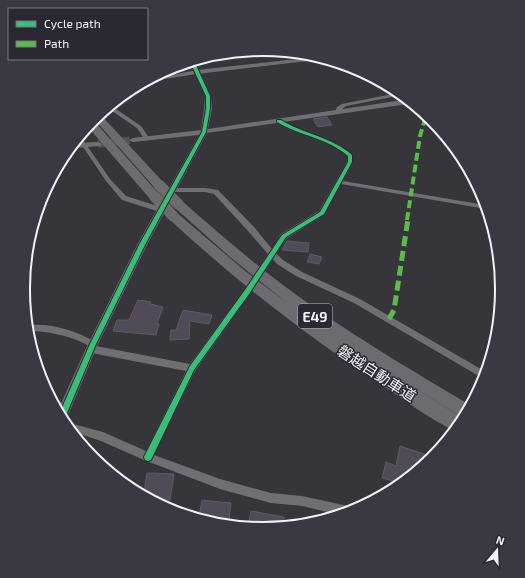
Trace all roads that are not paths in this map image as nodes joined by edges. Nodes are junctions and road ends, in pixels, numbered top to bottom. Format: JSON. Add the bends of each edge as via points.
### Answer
{"nodes":[{"id":1,"x":302,"y":60,"type":"edge"},
{"id":2,"x":195,"y":67,"type":"edge"},
{"id":3,"x":197,"y":72,"type":"junction"},
{"id":4,"x":166,"y":78,"type":"edge"},
{"id":5,"x":391,"y":96,"type":"edge"},
{"id":6,"x":401,"y":103,"type":"edge"},
{"id":7,"x":114,"y":110,"type":"edge"},
{"id":8,"x":338,"y":112,"type":"junction"},
{"id":9,"x":102,"y":121,"type":"edge"},
{"id":10,"x":278,"y":121,"type":"junction"},
{"id":11,"x":94,"y":129,"type":"edge"},
{"id":12,"x":204,"y":132,"type":"junction"},
{"id":13,"x":147,"y":139,"type":"junction"},
{"id":14,"x":133,"y":140,"type":"tunnel mouth"},
{"id":15,"x":82,"y":142,"type":"edge"},
{"id":16,"x":98,"y":144,"type":"tunnel mouth"},
{"id":17,"x":339,"y":182,"type":"junction"},
{"id":18,"x":172,"y":190,"type":"junction"},
{"id":19,"x":480,"y":206,"type":"edge"},
{"id":20,"x":171,"y":210,"type":"junction"},
{"id":21,"x":272,"y":254,"type":"junction"},
{"id":22,"x":263,"y":268,"type":"dead end"},
{"id":23,"x":247,"y":292,"type":"dead end"},
{"id":24,"x":33,"y":328,"type":"edge"},
{"id":25,"x":92,"y":347,"type":"junction"},
{"id":26,"x":192,"y":368,"type":"junction"},
{"id":27,"x":479,"y":373,"type":"edge"},
{"id":28,"x":462,"y":409,"type":"edge"},
{"id":29,"x":64,"y":410,"type":"edge"},
{"id":30,"x":454,"y":422,"type":"edge"},
{"id":31,"x":77,"y":429,"type":"edge"},
{"id":32,"x":148,"y":457,"type":"junction"},
{"id":33,"x":336,"y":509,"type":"edge"}],
"edges":[{"from":1,"to":3,"type":"street"},
{"from":2,"to":3,"type":"street"},
{"from":3,"to":4,"type":"street"},
{"from":3,"to":12,"type":"street","via":[[208,96]]},
{"from":5,"to":8,"type":"street","via":[[344,105]]},
{"from":6,"to":8,"type":"street"},
{"from":7,"to":13,"type":"street","via":[[139,127]]},
{"from":8,"to":10,"type":"street"},
{"from":9,"to":20,"type":"highway","name":"磐越自動車道","number":"E49","bridge":true,"via":[[159,185]]},
{"from":10,"to":12,"type":"street"},
{"from":10,"to":17,"type":"street","via":[[343,148],[350,156],[350,162]]},
{"from":11,"to":20,"type":"highway","name":"磐越自動車道","number":"E49","bridge":true,"via":[[155,196]]},
{"from":12,"to":13,"type":"street"},
{"from":12,"to":18,"type":"street"},
{"from":13,"to":14,"type":"street"},
{"from":15,"to":16,"type":"street"},
{"from":15,"to":20,"type":"street","via":[[124,198]]},
{"from":17,"to":19,"type":"street"},
{"from":17,"to":21,"type":"street","via":[[322,213],[284,236]]},
{"from":18,"to":20,"type":"street"},
{"from":18,"to":21,"type":"street","via":[[216,192]]},
{"from":20,"to":25,"type":"street","via":[[143,243]]},
{"from":20,"to":28,"type":"highway","name":"磐越自動車道","number":"E49","via":[[234,253],[293,300],[356,344]]},
{"from":20,"to":30,"type":"highway","name":"磐越自動車道","number":"E49","via":[[222,261],[312,330]]},
{"from":21,"to":22,"type":"street"},
{"from":21,"to":27,"type":"street","via":[[287,267],[357,301]]},
{"from":23,"to":26,"type":"street"},
{"from":24,"to":25,"type":"street","via":[[52,329],[85,340]]},
{"from":25,"to":26,"type":"street"},
{"from":25,"to":29,"type":"street"},
{"from":26,"to":32,"type":"street"},
{"from":31,"to":32,"type":"street","via":[[103,437]]},
{"from":32,"to":33,"type":"street","via":[[252,493]]}]}
